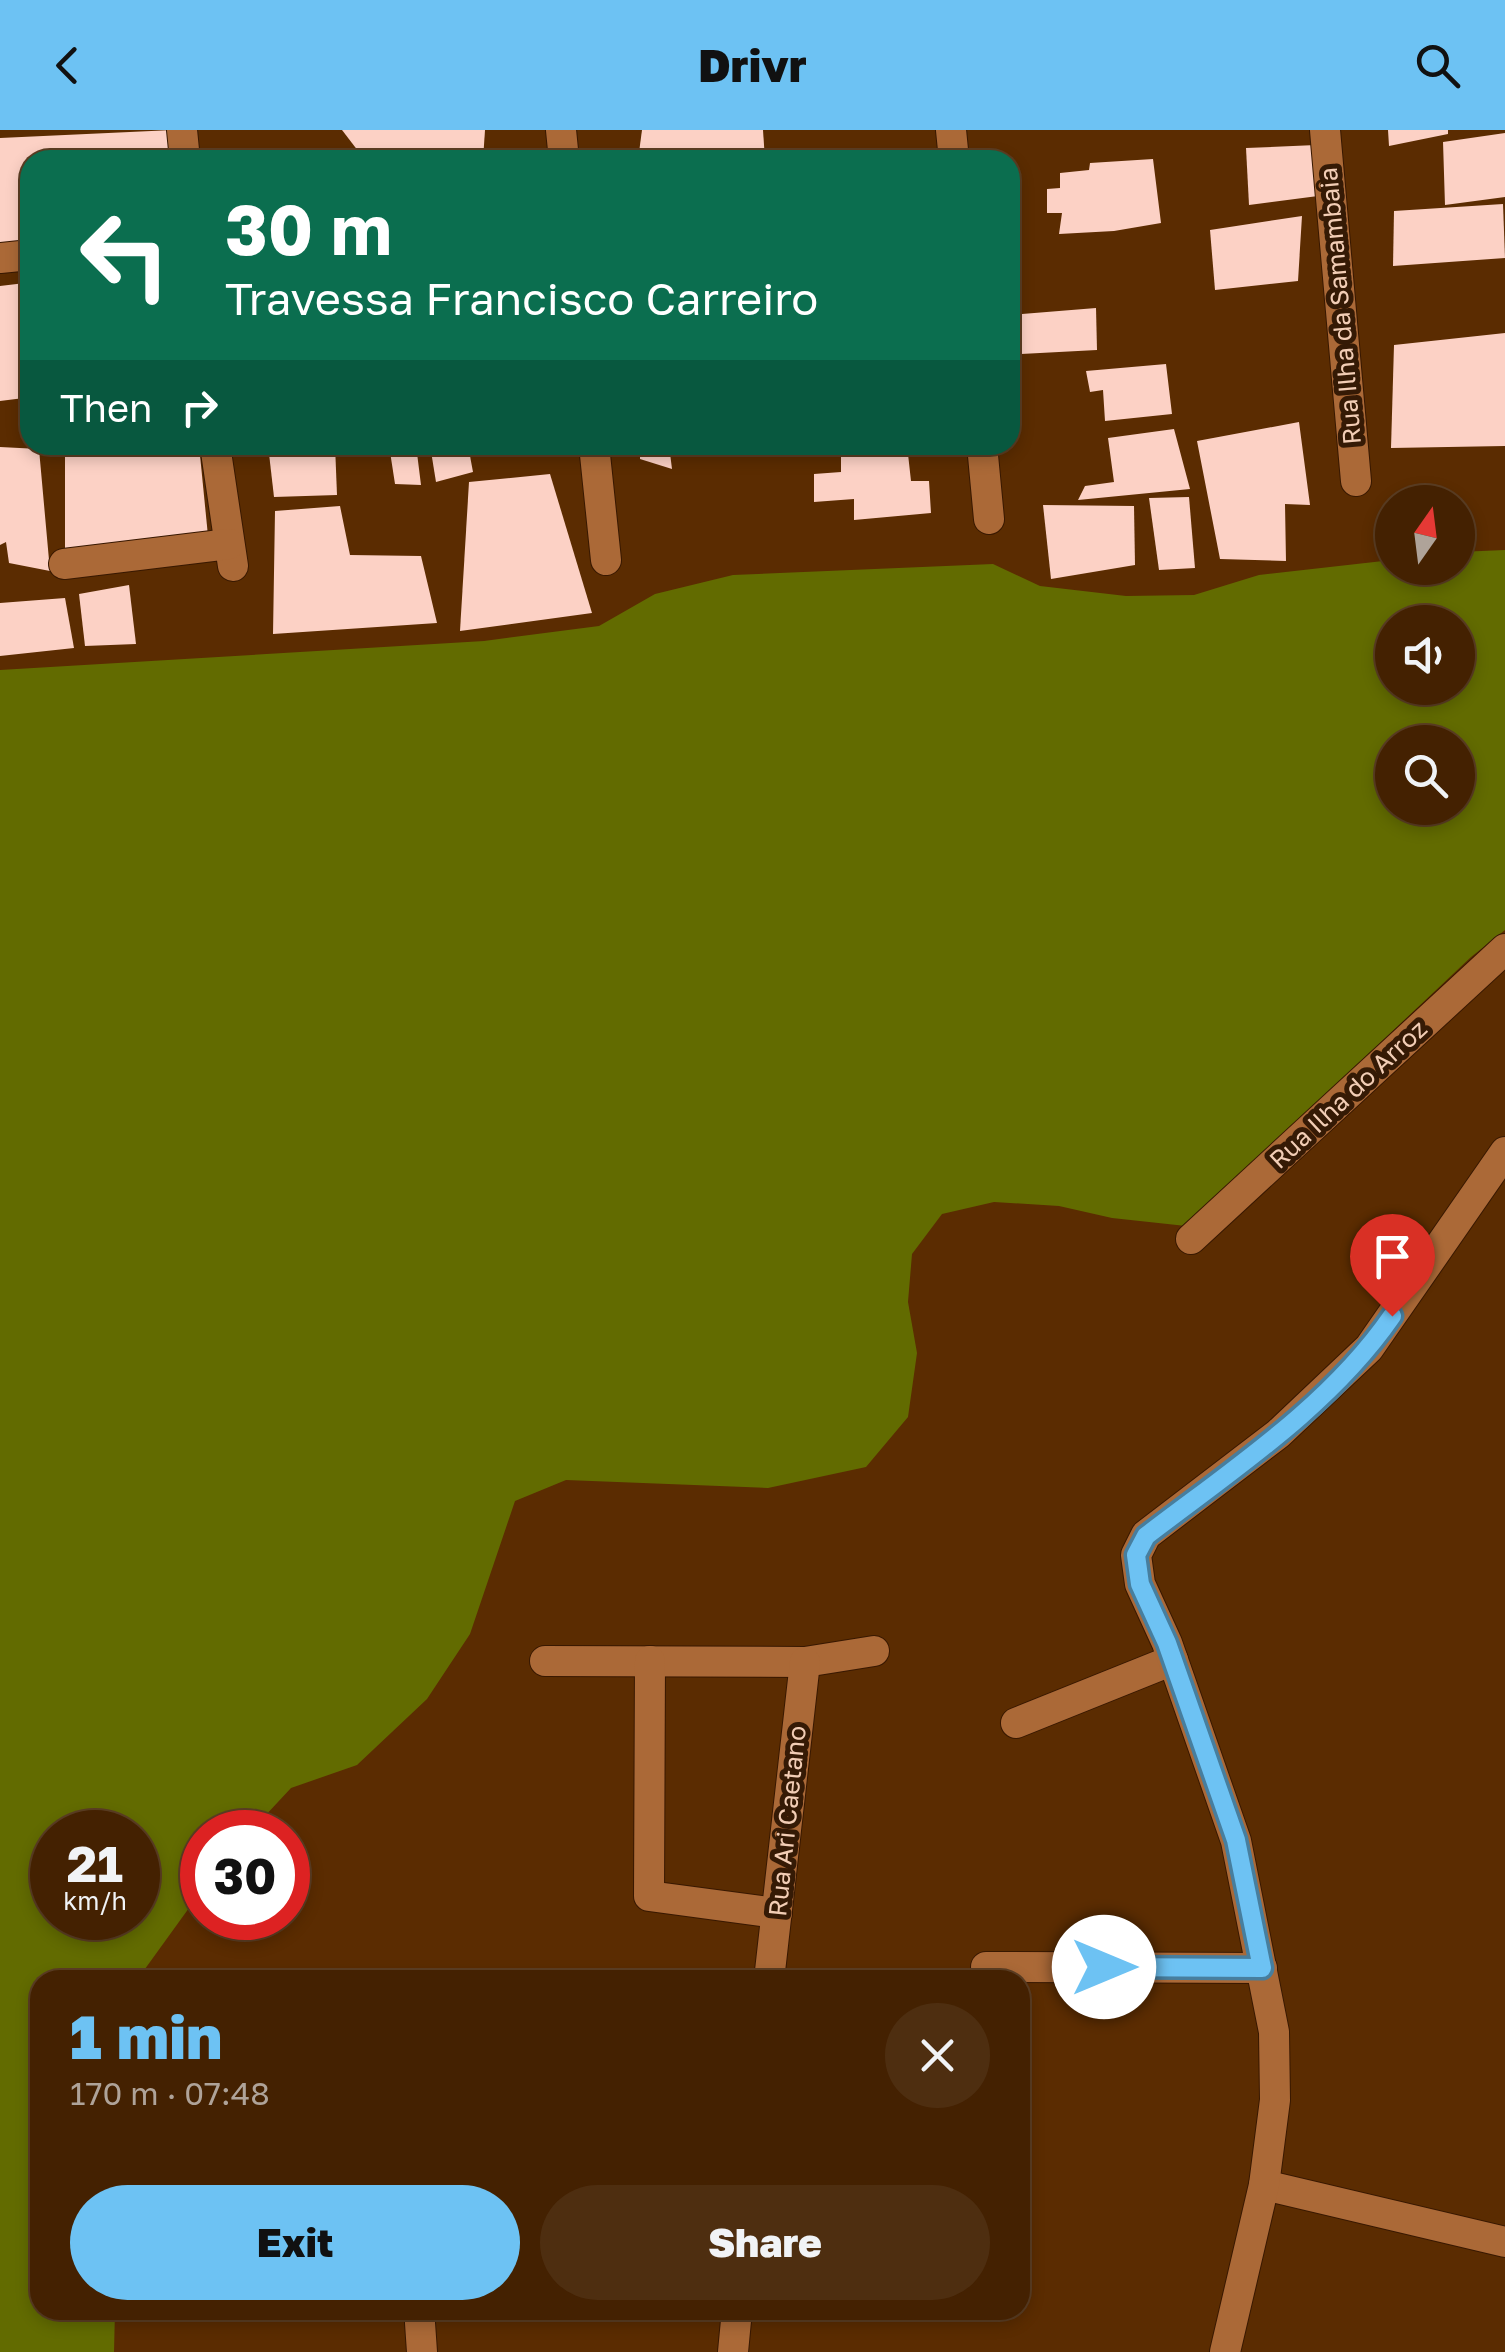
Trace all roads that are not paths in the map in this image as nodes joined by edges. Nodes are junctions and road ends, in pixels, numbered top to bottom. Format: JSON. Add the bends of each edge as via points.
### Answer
{"nodes":[{"id":1,"x":1325,"y":130,"type":"edge"},
{"id":2,"x":216,"y":455,"type":"edge"},
{"id":3,"x":595,"y":455,"type":"edge"},
{"id":4,"x":983,"y":455,"type":"edge"},
{"id":5,"x":1356,"y":481,"type":"dead end"},
{"id":6,"x":989,"y":519,"type":"dead end"},
{"id":7,"x":606,"y":560,"type":"dead end"},
{"id":8,"x":64,"y":564,"type":"dead end"},
{"id":9,"x":1505,"y":949,"type":"edge"},
{"id":10,"x":1505,"y":1152,"type":"edge"},
{"id":11,"x":1191,"y":1239,"type":"dead end"},
{"id":12,"x":874,"y":1651,"type":"dead end"},
{"id":13,"x":1173,"y":1660,"type":"junction"},
{"id":14,"x":546,"y":1661,"type":"dead end"},
{"id":15,"x":650,"y":1661,"type":"junction"},
{"id":16,"x":805,"y":1662,"type":"junction"},
{"id":17,"x":1016,"y":1723,"type":"dead end"},
{"id":18,"x":777,"y":1913,"type":"junction"},
{"id":19,"x":986,"y":1967,"type":"dead end"},
{"id":20,"x":1262,"y":1968,"type":"junction"},
{"id":21,"x":770,"y":1970,"type":"edge"},
{"id":22,"x":1264,"y":2185,"type":"junction"},
{"id":23,"x":1505,"y":2242,"type":"edge"},
{"id":24,"x":736,"y":2320,"type":"edge"},
{"id":25,"x":733,"y":2352,"type":"edge"},
{"id":26,"x":1225,"y":2352,"type":"edge"}],
"edges":[{"from":1,"to":5,"type":"street","name":"Rua Ilha da Samambaia"},
{"from":2,"to":8,"type":"street","via":[[231,555]]},
{"from":3,"to":7,"type":"street"},
{"from":4,"to":6,"type":"street"},
{"from":9,"to":11,"type":"street","name":"Rua Ilha do Arroz"},
{"from":10,"to":13,"type":"street","via":[[1369,1348],[1278,1434],[1146,1536],[1136,1555],[1140,1584]]},
{"from":12,"to":16,"type":"street"},
{"from":13,"to":17,"type":"street"},
{"from":13,"to":20,"type":"street","via":[[1236,1840]]},
{"from":14,"to":15,"type":"street"},
{"from":15,"to":16,"type":"street"},
{"from":15,"to":18,"type":"street","via":[[649,1896]]},
{"from":16,"to":18,"type":"street","name":"Rua Ari Caetano"},
{"from":18,"to":21,"type":"street","name":"Rua Ari Caetano"},
{"from":19,"to":20,"type":"street"},
{"from":20,"to":22,"type":"street","via":[[1274,2032],[1276,2100]]},
{"from":22,"to":23,"type":"street"},
{"from":22,"to":26,"type":"street"},
{"from":24,"to":25,"type":"street"}]}
